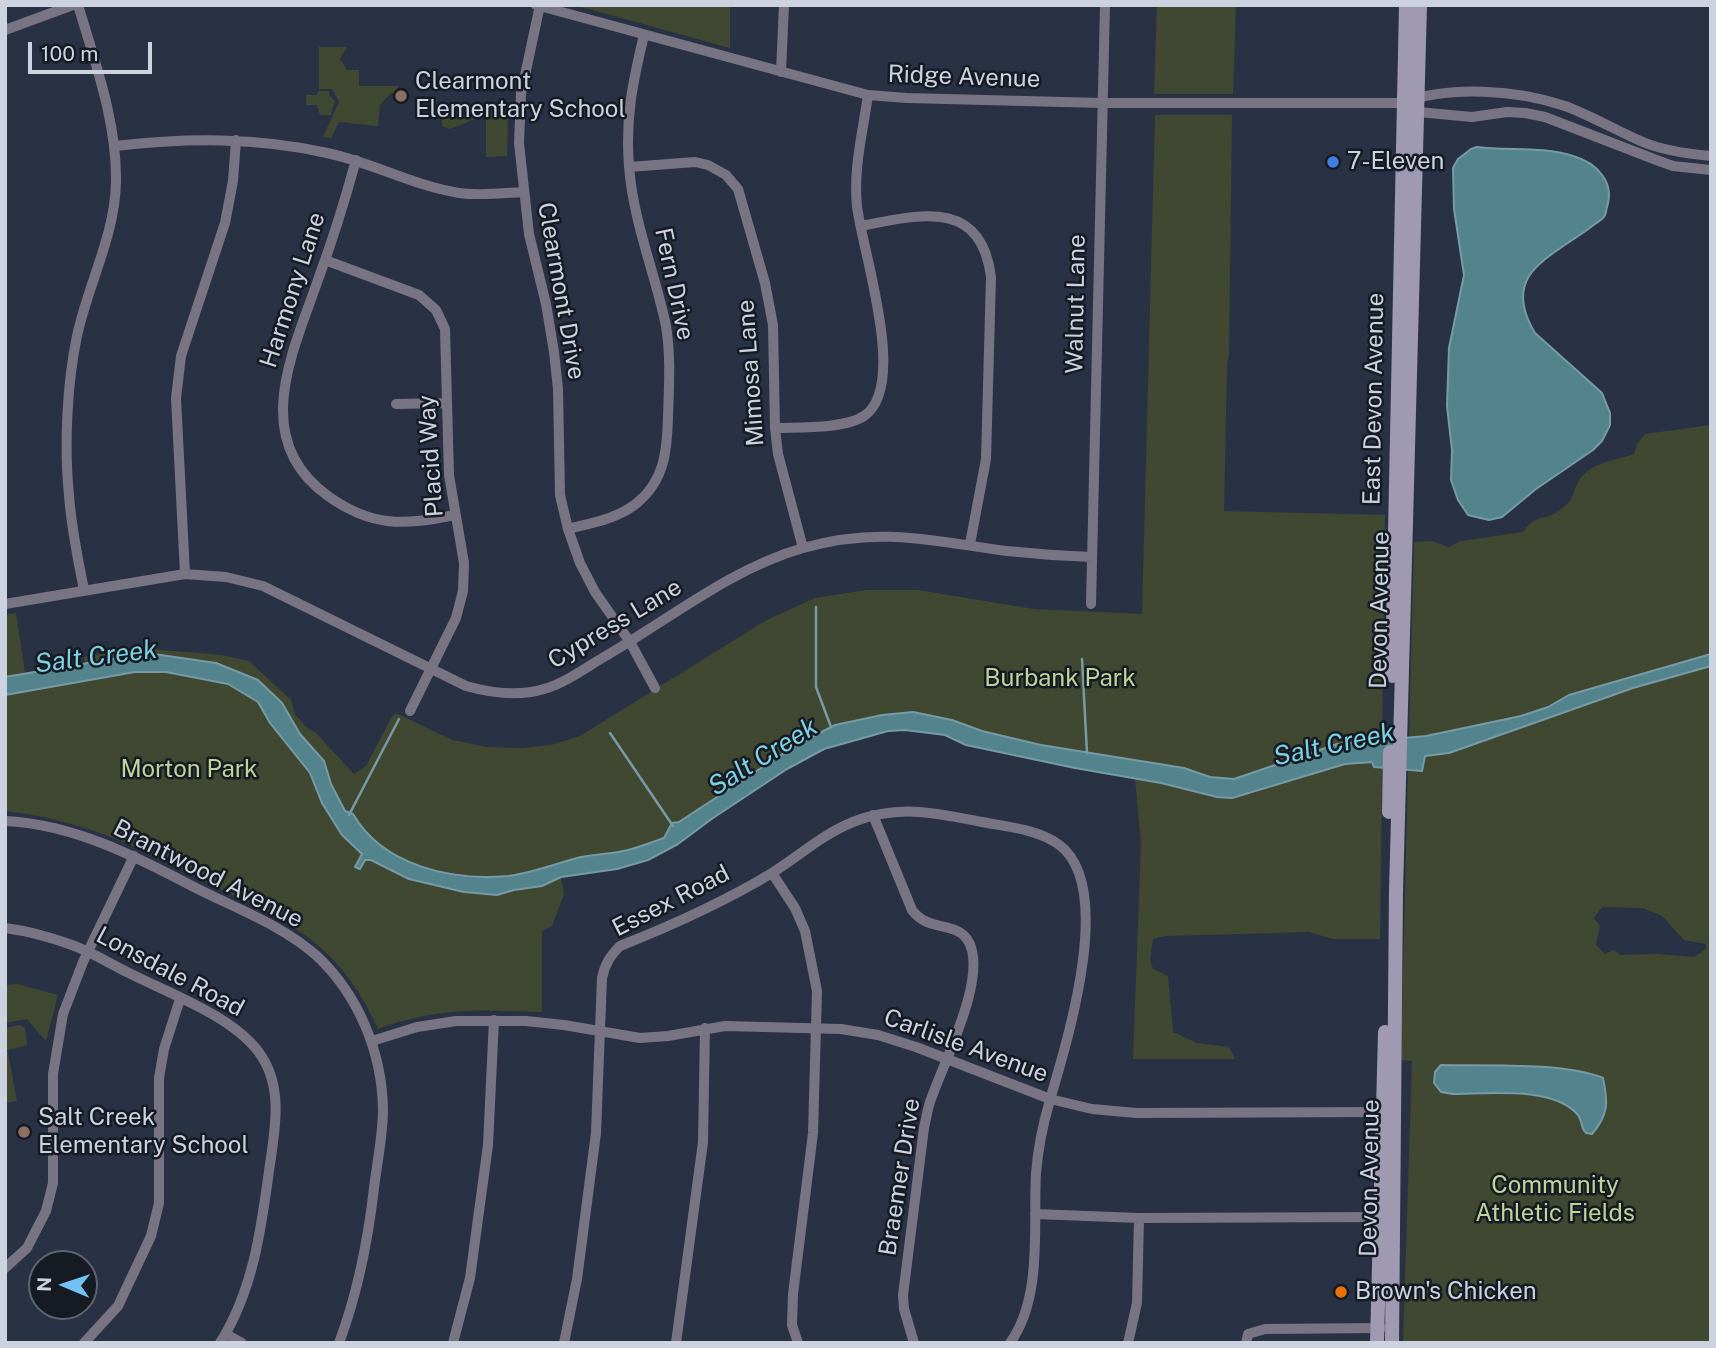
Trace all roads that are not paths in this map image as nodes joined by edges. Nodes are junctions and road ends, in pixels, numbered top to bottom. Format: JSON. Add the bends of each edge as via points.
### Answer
{"nodes":[{"id":1,"x":76,"y":5,"type":"edge"},
{"id":2,"x":784,"y":5,"type":"edge"},
{"id":3,"x":1105,"y":5,"type":"edge"},
{"id":4,"x":1406,"y":5,"type":"edge"},
{"id":5,"x":1420,"y":5,"type":"edge"},
{"id":6,"x":538,"y":6,"type":"edge"},
{"id":7,"x":5,"y":30,"type":"edge"},
{"id":8,"x":644,"y":35,"type":"junction"},
{"id":9,"x":781,"y":72,"type":"junction"},
{"id":10,"x":868,"y":95,"type":"junction"},
{"id":11,"x":1418,"y":97,"type":"junction"},
{"id":12,"x":1102,"y":103,"type":"junction"},
{"id":13,"x":1402,"y":103,"type":"junction"},
{"id":14,"x":1418,"y":112,"type":"junction"},
{"id":15,"x":236,"y":140,"type":"junction"},
{"id":16,"x":115,"y":146,"type":"junction"},
{"id":17,"x":1711,"y":156,"type":"edge"},
{"id":18,"x":356,"y":160,"type":"junction"},
{"id":19,"x":629,"y":167,"type":"junction"},
{"id":20,"x":1711,"y":170,"type":"edge"},
{"id":21,"x":523,"y":192,"type":"junction"},
{"id":22,"x":861,"y":226,"type":"junction"},
{"id":23,"x":325,"y":260,"type":"junction"},
{"id":24,"x":447,"y":403,"type":"junction"},
{"id":25,"x":396,"y":404,"type":"dead end"},
{"id":26,"x":775,"y":428,"type":"junction"},
{"id":27,"x":455,"y":516,"type":"junction"},
{"id":28,"x":568,"y":529,"type":"junction"},
{"id":29,"x":970,"y":544,"type":"junction"},
{"id":30,"x":803,"y":548,"type":"junction"},
{"id":31,"x":1092,"y":557,"type":"junction"},
{"id":32,"x":185,"y":575,"type":"junction"},
{"id":33,"x":84,"y":590,"type":"junction"},
{"id":34,"x":5,"y":604,"type":"edge"},
{"id":35,"x":1091,"y":604,"type":"dead end"},
{"id":36,"x":630,"y":642,"type":"junction"},
{"id":37,"x":431,"y":669,"type":"junction"},
{"id":38,"x":655,"y":688,"type":"dead end"},
{"id":39,"x":410,"y":711,"type":"dead end"},
{"id":40,"x":1396,"y":717,"type":"junction"},
{"id":41,"x":1394,"y":787,"type":"junction"},
{"id":42,"x":873,"y":815,"type":"junction"},
{"id":43,"x":5,"y":821,"type":"edge"},
{"id":44,"x":134,"y":856,"type":"junction"},
{"id":45,"x":772,"y":873,"type":"junction"},
{"id":46,"x":5,"y":928,"type":"edge"},
{"id":47,"x":88,"y":953,"type":"junction"},
{"id":48,"x":180,"y":999,"type":"junction"},
{"id":49,"x":494,"y":1020,"type":"junction"},
{"id":50,"x":705,"y":1028,"type":"junction"},
{"id":51,"x":816,"y":1028,"type":"junction"},
{"id":52,"x":600,"y":1030,"type":"junction"},
{"id":53,"x":372,"y":1041,"type":"junction"},
{"id":54,"x":1385,"y":1046,"type":"joint"},
{"id":55,"x":946,"y":1060,"type":"junction"},
{"id":56,"x":1050,"y":1099,"type":"junction"},
{"id":57,"x":1383,"y":1112,"type":"junction"},
{"id":58,"x":1035,"y":1214,"type":"junction"},
{"id":59,"x":1386,"y":1217,"type":"junction"},
{"id":60,"x":1139,"y":1218,"type":"junction"},
{"id":61,"x":5,"y":1268,"type":"edge"},
{"id":62,"x":1382,"y":1333,"type":"edge"},
{"id":63,"x":223,"y":1338,"type":"edge"},
{"id":64,"x":84,"y":1343,"type":"edge"},
{"id":65,"x":242,"y":1343,"type":"edge"},
{"id":66,"x":339,"y":1343,"type":"edge"},
{"id":67,"x":453,"y":1343,"type":"edge"},
{"id":68,"x":564,"y":1343,"type":"edge"},
{"id":69,"x":676,"y":1343,"type":"edge"},
{"id":70,"x":798,"y":1343,"type":"edge"},
{"id":71,"x":914,"y":1343,"type":"edge"},
{"id":72,"x":1010,"y":1343,"type":"edge"},
{"id":73,"x":1128,"y":1343,"type":"edge"},
{"id":74,"x":1246,"y":1343,"type":"edge"},
{"id":75,"x":1392,"y":1343,"type":"edge"}],
"edges":[{"from":1,"to":7,"type":"street"},
{"from":1,"to":16,"type":"street","via":[[98,71]]},
{"from":2,"to":9,"type":"street"},
{"from":3,"to":12,"type":"street","name":"Walnut Lane"},
{"from":4,"to":13,"type":"main road","name":"East Devon Avenue"},
{"from":5,"to":11,"type":"main road","name":"Devon Avenue"},
{"from":6,"to":8,"type":"street","name":"Ridge Avenue"},
{"from":6,"to":21,"type":"street","name":"Clearmont Drive","via":[[520,93]]},
{"from":8,"to":9,"type":"street","name":"Ridge Avenue"},
{"from":8,"to":19,"type":"street","name":"Fern Drive","via":[[629,102]]},
{"from":9,"to":10,"type":"street","name":"Ridge Avenue"},
{"from":10,"to":12,"type":"street","name":"Ridge Avenue"},
{"from":10,"to":22,"type":"street","via":[[857,174]]},
{"from":11,"to":13,"type":"street"},
{"from":11,"to":14,"type":"main road","name":"Devon Avenue"},
{"from":11,"to":17,"type":"street","via":[[1483,91],[1546,101],[1646,143]]},
{"from":12,"to":13,"type":"street","name":"Ridge Avenue"},
{"from":12,"to":31,"type":"street","name":"Walnut Lane"},
{"from":13,"to":14,"type":"street"},
{"from":13,"to":40,"type":"main road","name":"East Devon Avenue"},
{"from":14,"to":20,"type":"street","via":[[1472,117],[1525,113],[1570,125],[1666,164]]},
{"from":14,"to":40,"type":"main road","name":"Devon Avenue"},
{"from":15,"to":16,"type":"street"},
{"from":15,"to":18,"type":"street"},
{"from":15,"to":32,"type":"street","via":[[225,223],[181,356],[177,387]]},
{"from":16,"to":33,"type":"street","via":[[112,216],[71,367],[68,494]]},
{"from":18,"to":21,"type":"street","via":[[459,193]]},
{"from":18,"to":23,"type":"street","name":"Harmony Lane"},
{"from":19,"to":26,"type":"street","name":"Mimosa Lane","via":[[695,162],[726,175],[738,189],[773,325]]},
{"from":19,"to":28,"type":"street","name":"Fern Drive","via":[[666,328],[666,452],[655,481],[637,503],[610,518]]},
{"from":21,"to":28,"type":"street","name":"Clearmont Drive","via":[[554,352],[560,495]]},
{"from":22,"to":26,"type":"street","via":[[878,303],[883,384],[878,399],[864,416],[851,422]]},
{"from":22,"to":29,"type":"street","via":[[942,215],[970,230],[989,260],[988,436]]},
{"from":23,"to":24,"type":"street","name":"Placid Way","via":[[419,295],[436,310],[447,342]]},
{"from":23,"to":27,"type":"street","name":"Harmony Lane","via":[[286,372],[283,419],[294,459],[321,491],[357,513],[403,523]]},
{"from":24,"to":25,"type":"street"},
{"from":24,"to":27,"type":"street","name":"Placid Way"},
{"from":26,"to":30,"type":"street","name":"Mimosa Lane","via":[[782,475]]},
{"from":27,"to":37,"type":"street","name":"Placid Way","via":[[464,563],[463,591],[456,618]]},
{"from":28,"to":36,"type":"street","name":"Clearmont Drive","via":[[595,592]]},
{"from":29,"to":30,"type":"street","name":"Cypress Lane","via":[[875,536]]},
{"from":29,"to":31,"type":"street","name":"Cypress Lane"},
{"from":30,"to":36,"type":"street","name":"Cypress Lane","via":[[740,573]]},
{"from":31,"to":35,"type":"street","name":"Walnut Lane"},
{"from":32,"to":33,"type":"street","name":"Cypress Lane"},
{"from":32,"to":37,"type":"street","name":"Cypress Lane","via":[[226,576],[263,586]]},
{"from":33,"to":34,"type":"street","name":"Cypress Lane"},
{"from":36,"to":37,"type":"street","name":"Cypress Lane","via":[[560,682],[528,692],[480,690]]},
{"from":36,"to":38,"type":"street","name":"Clearmont Drive"},
{"from":37,"to":39,"type":"street","name":"Placid Way"},
{"from":40,"to":41,"type":"main road","name":"East Devon Avenue"},
{"from":41,"to":54,"type":"main road","name":"East Devon Avenue"},
{"from":41,"to":59,"type":"main road","name":"Devon Avenue"},
{"from":42,"to":45,"type":"street","name":"Essex Road","via":[[831,833]]},
{"from":42,"to":55,"type":"street","name":"Braemer Drive","via":[[919,920],[962,933],[972,952],[970,991]]},
{"from":42,"to":56,"type":"street","name":"Essex Road","via":[[925,811],[1046,837],[1070,854],[1083,880],[1084,938],[1077,1002]]},
{"from":43,"to":44,"type":"street","name":"Brantwood Avenue","via":[[84,836]]},
{"from":44,"to":47,"type":"street"},
{"from":44,"to":53,"type":"street","name":"Brantwood Avenue","via":[[299,943],[337,979]]},
{"from":45,"to":51,"type":"street","via":[[805,931],[817,991]]},
{"from":45,"to":52,"type":"street","name":"Essex Road","via":[[712,907],[620,946],[601,978]]},
{"from":46,"to":47,"type":"street","name":"Lonsdale Road","via":[[36,933]]},
{"from":47,"to":48,"type":"street","name":"Lonsdale Road"},
{"from":47,"to":61,"type":"street","via":[[63,1014],[55,1054],[52,1190],[34,1238]]},
{"from":48,"to":63,"type":"street","name":"Lonsdale Road","via":[[229,1024],[247,1039],[267,1065],[276,1102],[258,1244]]},
{"from":48,"to":64,"type":"street","via":[[159,1078],[159,1203],[151,1237],[118,1306]]},
{"from":49,"to":52,"type":"street","name":"Carlisle Avenue"},
{"from":49,"to":53,"type":"street","name":"Carlisle Avenue","via":[[436,1023]]},
{"from":49,"to":67,"type":"street","via":[[488,1145],[470,1278]]},
{"from":50,"to":51,"type":"street","name":"Carlisle Avenue"},
{"from":50,"to":52,"type":"street","name":"Carlisle Avenue","via":[[640,1038]]},
{"from":50,"to":69,"type":"street","via":[[702,1142]]},
{"from":51,"to":55,"type":"street","name":"Carlisle Avenue","via":[[878,1035]]},
{"from":51,"to":70,"type":"street","via":[[813,1133],[793,1294],[792,1325]]},
{"from":52,"to":68,"type":"street","name":"Essex Road","via":[[596,1133]]},
{"from":53,"to":66,"type":"street","name":"Brantwood Avenue","via":[[381,1079],[381,1135],[367,1247]]},
{"from":54,"to":57,"type":"main road","name":"Devon Avenue"},
{"from":55,"to":56,"type":"street","name":"Carlisle Avenue"},
{"from":55,"to":71,"type":"street","name":"Braemer Drive","via":[[924,1128],[903,1295]]},
{"from":56,"to":57,"type":"street","name":"Carlisle Avenue","via":[[1136,1113]]},
{"from":56,"to":58,"type":"street","name":"Essex Road","via":[[1038,1148]]},
{"from":57,"to":59,"type":"main road","name":"Devon Avenue"},
{"from":58,"to":60,"type":"street"},
{"from":58,"to":72,"type":"street","name":"Essex Road","via":[[1029,1298]]},
{"from":59,"to":60,"type":"street"},
{"from":59,"to":62,"type":"main road","name":"Devon Avenue"},
{"from":60,"to":73,"type":"street","via":[[1137,1303]]},
{"from":62,"to":74,"type":"street","via":[[1265,1329],[1248,1334]]},
{"from":62,"to":75,"type":"main road","name":"Devon Avenue"},
{"from":63,"to":65,"type":"street"}]}
